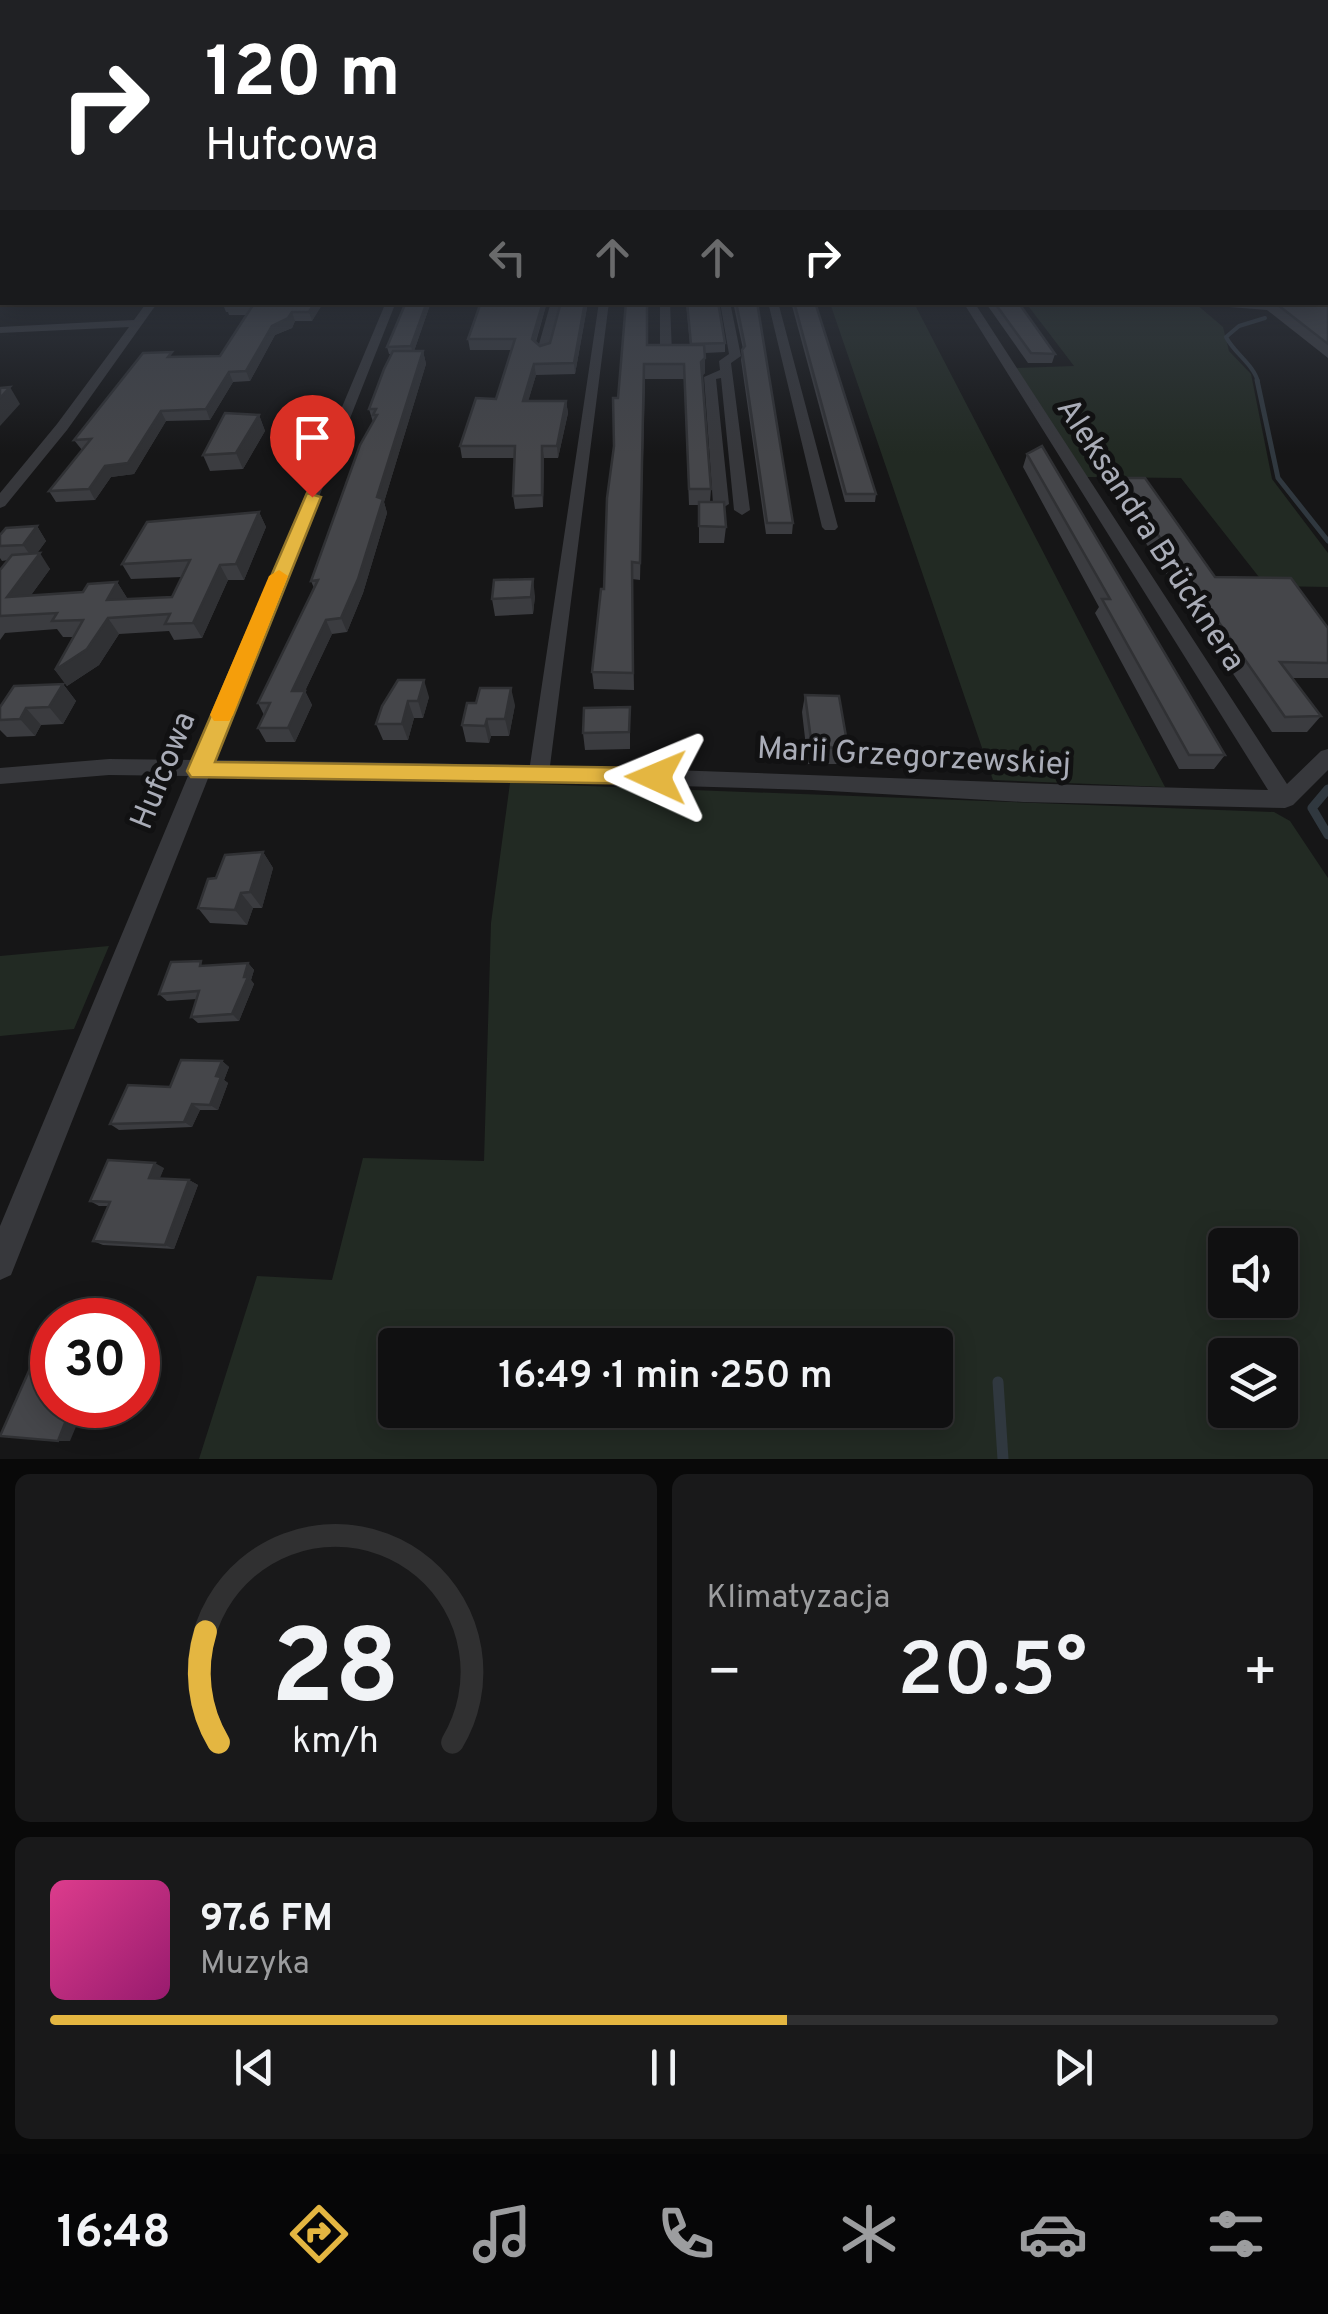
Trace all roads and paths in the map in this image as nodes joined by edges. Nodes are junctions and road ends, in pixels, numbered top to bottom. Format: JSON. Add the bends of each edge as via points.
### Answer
{"nodes":[{"id":1,"x":143,"y":317,"type":"edge"},
{"id":2,"x":385,"y":317,"type":"edge"},
{"id":3,"x":552,"y":317,"type":"edge"},
{"id":4,"x":602,"y":317,"type":"edge"},
{"id":5,"x":666,"y":317,"type":"edge"},
{"id":6,"x":729,"y":317,"type":"edge"},
{"id":7,"x":777,"y":317,"type":"edge"},
{"id":8,"x":978,"y":317,"type":"edge"},
{"id":9,"x":139,"y":323,"type":"junction"},
{"id":10,"x":0,"y":330,"type":"edge"},
{"id":11,"x":543,"y":351,"type":"edge"},
{"id":12,"x":666,"y":354,"type":"edge"},
{"id":13,"x":726,"y":372,"type":"junction"},
{"id":14,"x":0,"y":503,"type":"edge"},
{"id":15,"x":721,"y":504,"type":"edge"},
{"id":16,"x":742,"y":510,"type":"dead end"},
{"id":17,"x":830,"y":527,"type":"dead end"},
{"id":18,"x":1328,"y":757,"type":"edge"},
{"id":19,"x":199,"y":771,"type":"junction"},
{"id":20,"x":539,"y":774,"type":"junction"},
{"id":21,"x":0,"y":776,"type":"edge"},
{"id":22,"x":1285,"y":799,"type":"junction"},
{"id":23,"x":0,"y":1264,"type":"edge"}],
"edges":[{"from":1,"to":9,"type":"street"},
{"from":2,"to":19,"type":"street","name":"Hufcowa"},
{"from":3,"to":11,"type":"street"},
{"from":4,"to":20,"type":"street"},
{"from":5,"to":12,"type":"street"},
{"from":6,"to":13,"type":"street","via":[[735,356],[725,361]]},
{"from":7,"to":17,"type":"street"},
{"from":8,"to":22,"type":"street","name":"Aleksandra Brücknera"},
{"from":9,"to":10,"type":"street"},
{"from":9,"to":14,"type":"street"},
{"from":13,"to":15,"type":"street","via":[[710,377]]},
{"from":13,"to":16,"type":"street"},
{"from":18,"to":22,"type":"street"},
{"from":19,"to":20,"type":"street","name":"Marii Grzegorzewskiej"},
{"from":19,"to":21,"type":"street","name":"Marii Grzegorzewskiej","via":[[109,767]]},
{"from":19,"to":23,"type":"street","name":"Hufcowa"},
{"from":20,"to":22,"type":"street","name":"Marii Grzegorzewskiej"}]}
